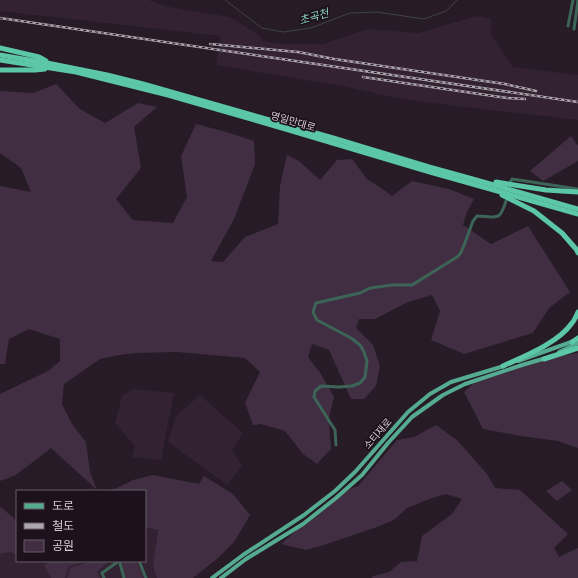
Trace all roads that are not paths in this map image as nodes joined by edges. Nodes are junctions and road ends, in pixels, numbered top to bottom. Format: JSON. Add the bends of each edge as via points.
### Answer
{"nodes":[{"id":1,"x":573,"y":0,"type":"edge"},
{"id":2,"x":578,"y":0,"type":"edge"},
{"id":3,"x":568,"y":26,"type":"dead end"},
{"id":4,"x":574,"y":29,"type":"dead end"},
{"id":5,"x":0,"y":48,"type":"edge"},
{"id":6,"x":0,"y":55,"type":"edge"},
{"id":7,"x":0,"y":60,"type":"edge"},
{"id":8,"x":52,"y":66,"type":"junction"},
{"id":9,"x":0,"y":70,"type":"edge"},
{"id":10,"x":476,"y":180,"type":"junction"},
{"id":11,"x":510,"y":183,"type":"dead end"},
{"id":12,"x":490,"y":189,"type":"junction"},
{"id":13,"x":578,"y":191,"type":"edge"},
{"id":14,"x":506,"y":201,"type":"dead end"},
{"id":15,"x":578,"y":209,"type":"edge"},
{"id":16,"x":578,"y":214,"type":"edge"},
{"id":17,"x":578,"y":253,"type":"edge"},
{"id":18,"x":578,"y":312,"type":"edge"},
{"id":19,"x":578,"y":339,"type":"edge"},
{"id":20,"x":575,"y":343,"type":"edge"},
{"id":21,"x":578,"y":348,"type":"edge"},
{"id":22,"x":544,"y":359,"type":"junction"},
{"id":23,"x":503,"y":366,"type":"junction"},
{"id":24,"x":336,"y":445,"type":"dead end"},
{"id":25,"x":118,"y":562,"type":"edge"},
{"id":26,"x":120,"y":562,"type":"edge"},
{"id":27,"x":139,"y":562,"type":"edge"},
{"id":28,"x":104,"y":578,"type":"edge"},
{"id":29,"x":124,"y":578,"type":"edge"},
{"id":30,"x":146,"y":578,"type":"edge"},
{"id":31,"x":212,"y":578,"type":"edge"},
{"id":32,"x":221,"y":578,"type":"edge"}],
"edges":[{"from":1,"to":3,"type":"street"},
{"from":2,"to":4,"type":"street"},
{"from":5,"to":8,"type":"highway","via":[[39,57]]},
{"from":6,"to":8,"type":"highway","name":"영일만대로"},
{"from":7,"to":8,"type":"highway","name":"영일만대로"},
{"from":8,"to":9,"type":"highway","via":[[36,70]]},
{"from":8,"to":10,"type":"highway","name":"영일만대로","via":[[143,84]]},
{"from":8,"to":12,"type":"highway","name":"영일만대로","via":[[168,95]]},
{"from":10,"to":13,"type":"highway","via":[[546,190]]},
{"from":10,"to":15,"type":"highway","name":"영일만대로"},
{"from":11,"to":13,"type":"street","via":[[512,179]]},
{"from":12,"to":16,"type":"highway","name":"영일만대로"},
{"from":12,"to":17,"type":"highway","via":[[534,211],[562,233]]},
{"from":14,"to":24,"type":"street","via":[[500,215],[495,218],[477,216],[458,256],[412,285],[370,288],[316,304],[313,312],[317,320],[360,345],[367,361],[365,377],[360,384],[322,386],[315,391],[314,397],[335,430]]},
{"from":18,"to":23,"type":"highway","via":[[572,323],[550,343]]},
{"from":19,"to":20,"type":"highway"},
{"from":20,"to":22,"type":"main road","name":"소티재로"},
{"from":20,"to":23,"type":"main road","name":"소티재로"},
{"from":21,"to":22,"type":"highway"},
{"from":22,"to":32,"type":"main road","name":"소티재로","via":[[465,384],[443,395],[412,417],[362,475],[336,498],[303,524],[246,559]]},
{"from":23,"to":31,"type":"main road","name":"소티재로","via":[[451,382],[430,394],[408,412],[336,491]]},
{"from":25,"to":28,"type":"street","via":[[102,573]]},
{"from":26,"to":29,"type":"street"},
{"from":27,"to":30,"type":"street"}]}
